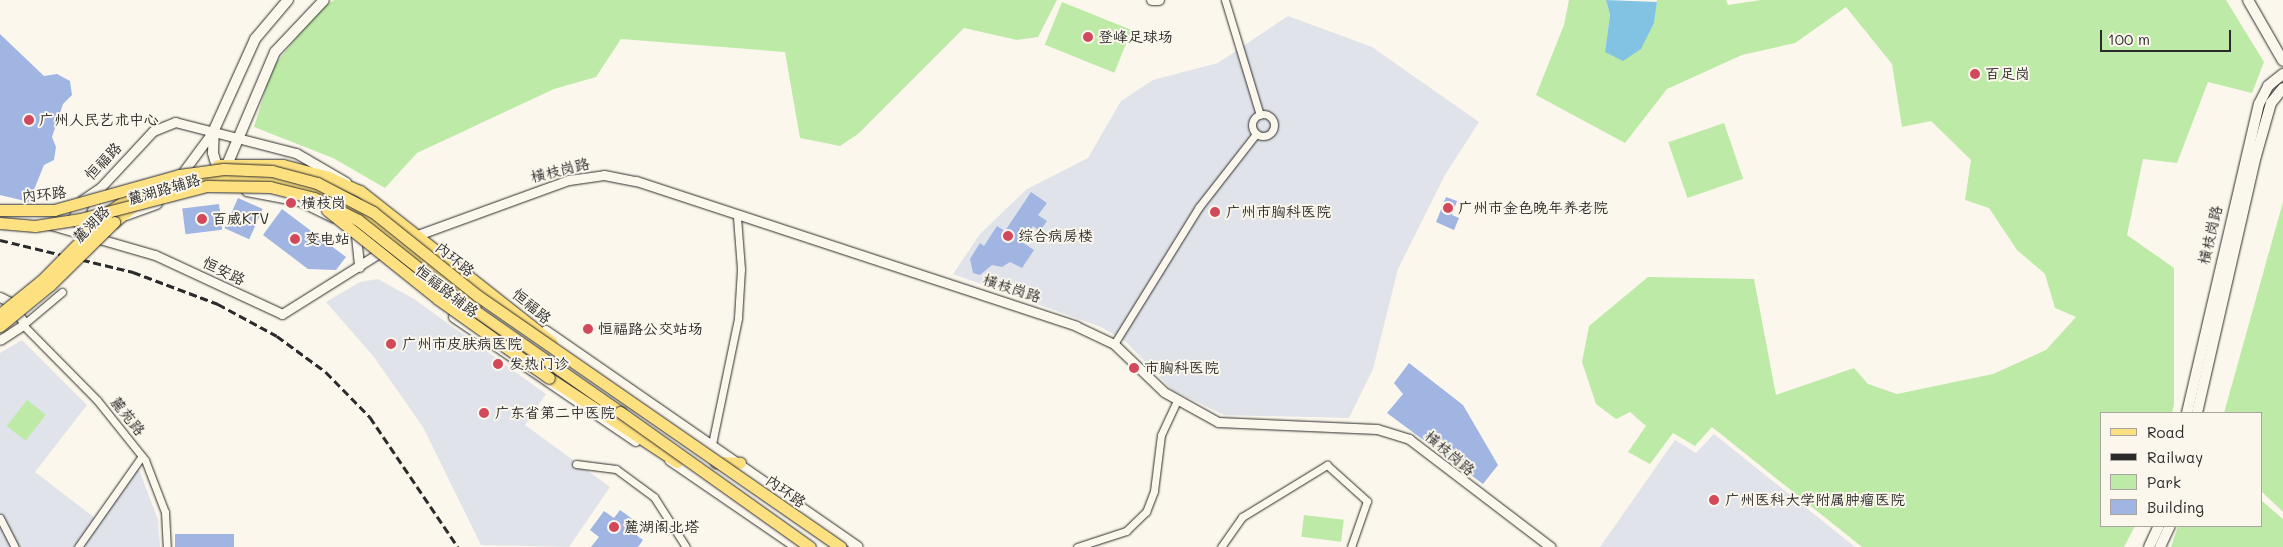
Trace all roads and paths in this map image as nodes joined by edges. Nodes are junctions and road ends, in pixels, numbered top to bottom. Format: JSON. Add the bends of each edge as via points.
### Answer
{"nodes":[{"id":1,"x":288,"y":0,"type":"edge"},
{"id":2,"x":324,"y":0,"type":"edge"},
{"id":3,"x":1152,"y":0,"type":"edge"},
{"id":4,"x":1159,"y":0,"type":"edge"},
{"id":5,"x":1225,"y":0,"type":"edge"},
{"id":6,"x":2248,"y":0,"type":"edge"},
{"id":7,"x":2283,"y":61,"type":"edge"},
{"id":8,"x":2283,"y":74,"type":"edge"},
{"id":9,"x":2283,"y":88,"type":"edge"},
{"id":10,"x":1260,"y":115,"type":"junction"},
{"id":11,"x":195,"y":125,"type":"junction"},
{"id":12,"x":214,"y":130,"type":"junction"},
{"id":13,"x":1256,"y":134,"type":"junction"},
{"id":14,"x":238,"y":137,"type":"junction"},
{"id":15,"x":203,"y":148,"type":"junction"},
{"id":16,"x":228,"y":164,"type":"junction"},
{"id":17,"x":215,"y":165,"type":"junction"},
{"id":18,"x":183,"y":172,"type":"junction"},
{"id":19,"x":221,"y":177,"type":"junction"},
{"id":20,"x":100,"y":188,"type":"junction"},
{"id":21,"x":219,"y":190,"type":"joint"},
{"id":22,"x":292,"y":191,"type":"junction"},
{"id":23,"x":360,"y":191,"type":"junction"},
{"id":24,"x":342,"y":202,"type":"junction"},
{"id":25,"x":0,"y":211,"type":"edge"},
{"id":26,"x":333,"y":217,"type":"junction"},
{"id":27,"x":737,"y":217,"type":"junction"},
{"id":28,"x":113,"y":218,"type":"junction"},
{"id":29,"x":29,"y":220,"type":"junction"},
{"id":30,"x":0,"y":223,"type":"edge"},
{"id":31,"x":94,"y":235,"type":"junction"},
{"id":32,"x":419,"y":235,"type":"junction"},
{"id":33,"x":356,"y":236,"type":"junction"},
{"id":34,"x":399,"y":243,"type":"junction"},
{"id":35,"x":377,"y":254,"type":"junction"},
{"id":36,"x":359,"y":267,"type":"junction"},
{"id":37,"x":62,"y":292,"type":"dead end"},
{"id":38,"x":0,"y":297,"type":"edge"},
{"id":39,"x":498,"y":297,"type":"junction"},
{"id":40,"x":0,"y":314,"type":"edge"},
{"id":41,"x":0,"y":326,"type":"edge"},
{"id":42,"x":23,"y":326,"type":"junction"},
{"id":43,"x":0,"y":340,"type":"edge"},
{"id":44,"x":1114,"y":344,"type":"junction"},
{"id":45,"x":1177,"y":401,"type":"junction"},
{"id":46,"x":2187,"y":412,"type":"edge"},
{"id":47,"x":2197,"y":412,"type":"edge"},
{"id":48,"x":712,"y":444,"type":"junction"},
{"id":49,"x":142,"y":456,"type":"junction"},
{"id":50,"x":677,"y":462,"type":"junction"},
{"id":51,"x":716,"y":462,"type":"junction"},
{"id":52,"x":740,"y":463,"type":"junction"},
{"id":53,"x":576,"y":464,"type":"dead end"},
{"id":54,"x":714,"y":476,"type":"junction"},
{"id":55,"x":0,"y":518,"type":"edge"},
{"id":56,"x":2159,"y":527,"type":"edge"},
{"id":57,"x":2170,"y":527,"type":"edge"},
{"id":58,"x":15,"y":547,"type":"edge"},
{"id":59,"x":78,"y":547,"type":"edge"},
{"id":60,"x":167,"y":547,"type":"edge"},
{"id":61,"x":686,"y":547,"type":"edge"},
{"id":62,"x":797,"y":547,"type":"edge"},
{"id":63,"x":810,"y":547,"type":"edge"},
{"id":64,"x":815,"y":547,"type":"edge"},
{"id":65,"x":838,"y":547,"type":"edge"},
{"id":66,"x":858,"y":547,"type":"edge"},
{"id":67,"x":1077,"y":547,"type":"edge"},
{"id":68,"x":1221,"y":547,"type":"edge"},
{"id":69,"x":1351,"y":547,"type":"edge"},
{"id":70,"x":1551,"y":547,"type":"edge"},
{"id":71,"x":2149,"y":547,"type":"edge"},
{"id":72,"x":2160,"y":547,"type":"edge"}],
"edges":[{"from":1,"to":12,"type":"main road","via":[[255,39]]},
{"from":2,"to":14,"type":"main road","via":[[275,52]]},
{"from":3,"to":4,"type":"main road"},
{"from":5,"to":10,"type":"street"},
{"from":6,"to":7,"type":"main road"},
{"from":8,"to":46,"type":"main road","name":"横枝岗路","via":[[2268,86],[2259,104]]},
{"from":9,"to":47,"type":"main road","name":"横枝岗路","via":[[2271,103],[2256,156]]},
{"from":10,"to":13,"type":"street","via":[[1253,121]]},
{"from":10,"to":13,"type":"street","via":[[1270,118],[1273,128],[1267,135]]},
{"from":11,"to":12,"type":"street","name":"恒福路"},
{"from":11,"to":15,"type":"street","via":[[202,132]]},
{"from":11,"to":20,"type":"street","name":"恒福路","via":[[175,122],[153,131]]},
{"from":12,"to":14,"type":"street","name":"恒福路"},
{"from":12,"to":15,"type":"street"},
{"from":12,"to":17,"type":"main road"},
{"from":13,"to":44,"type":"street","via":[[1199,207]]},
{"from":14,"to":16,"type":"main road"},
{"from":14,"to":23,"type":"street","name":"恒福路","via":[[306,157]]},
{"from":15,"to":18,"type":"street"},
{"from":16,"to":17,"type":"main road","name":"恒福路"},
{"from":16,"to":19,"type":"main road"},
{"from":16,"to":23,"type":"main road","name":"恒福路","via":[[291,166]]},
{"from":17,"to":18,"type":"main road","name":"恒福路"},
{"from":17,"to":19,"type":"main road"},
{"from":18,"to":28,"type":"main road","name":"麓湖路","via":[[143,187]]},
{"from":19,"to":24,"type":"main road","via":[[285,180]]},
{"from":19,"to":28,"type":"main road","name":"麓湖路","via":[[166,188]]},
{"from":20,"to":29,"type":"street","name":"恒福路","via":[[64,212]]},
{"from":20,"to":31,"type":"street","via":[[88,222]]},
{"from":21,"to":26,"type":"main road","name":"恒福路辅路","via":[[284,197]]},
{"from":21,"to":28,"type":"main road","name":"麓湖路辅路","via":[[163,202]]},
{"from":22,"to":30,"type":"main road","name":"内环路","bridge":true,"via":[[218,184],[80,219],[35,226]]},
{"from":22,"to":50,"type":"main road","bridge":true,"via":[[330,212],[438,299],[549,378]]},
{"from":22,"to":63,"type":"main road","name":"内环路","bridge":true,"via":[[337,208],[368,227],[503,332]]},
{"from":23,"to":32,"type":"main road","name":"恒福路"},
{"from":24,"to":26,"type":"street"},
{"from":24,"to":34,"type":"main road"},
{"from":25,"to":29,"type":"street","name":"恒安路"},
{"from":25,"to":65,"type":"main road","name":"内环路","bridge":true,"via":[[26,213],[71,207],[179,175],[224,169],[272,171],[317,183],[373,212],[556,352]]},
{"from":26,"to":33,"type":"main road","name":"恒福路辅路"},
{"from":27,"to":32,"type":"street","name":"横枝岗路","via":[[636,181],[593,175],[530,193]]},
{"from":27,"to":44,"type":"street","name":"横枝岗路","via":[[1052,317]]},
{"from":27,"to":48,"type":"street","via":[[741,269],[738,318]]},
{"from":28,"to":40,"type":"main road","name":"麓湖路","bridge":true},
{"from":28,"to":41,"type":"main road","name":"麓湖路","bridge":true,"via":[[50,285]]},
{"from":29,"to":31,"type":"street","name":"恒安路"},
{"from":31,"to":36,"type":"street","name":"恒安路","via":[[200,274],[282,314]]},
{"from":32,"to":34,"type":"street","name":"恒安路"},
{"from":32,"to":39,"type":"main road","name":"恒福路"},
{"from":33,"to":35,"type":"main road","name":"恒福路辅路"},
{"from":33,"to":36,"type":"street"},
{"from":34,"to":35,"type":"street","name":"恒安路"},
{"from":34,"to":54,"type":"main road","via":[[518,339]]},
{"from":35,"to":36,"type":"street","name":"恒安路"},
{"from":35,"to":50,"type":"main road","name":"恒福路辅路","via":[[455,317],[555,389]]},
{"from":37,"to":42,"type":"street"},
{"from":38,"to":42,"type":"street","via":[[16,309]]},
{"from":39,"to":48,"type":"main road","name":"恒福路辅路"},
{"from":39,"to":51,"type":"main road","name":"恒福路","via":[[585,369]]},
{"from":42,"to":43,"type":"street"},
{"from":42,"to":49,"type":"street","name":"麓苑路","via":[[97,400]]},
{"from":44,"to":45,"type":"street","name":"横枝岗路"},
{"from":45,"to":67,"type":"street","via":[[1161,435],[1154,491],[1146,512],[1126,531]]},
{"from":45,"to":70,"type":"street","name":"横枝岗路","via":[[1233,426],[1370,429],[1402,436]]},
{"from":48,"to":52,"type":"main road","name":"恒福路辅路"},
{"from":49,"to":59,"type":"street"},
{"from":49,"to":60,"type":"street","name":"麓苑路","via":[[161,495]]},
{"from":50,"to":54,"type":"main road"},
{"from":50,"to":62,"type":"main road","name":"恒福路辅路"},
{"from":51,"to":52,"type":"main road"},
{"from":51,"to":65,"type":"main road","name":"恒福路"},
{"from":52,"to":66,"type":"main road","name":"恒福路辅路"},
{"from":53,"to":61,"type":"street","via":[[616,469],[654,497]]},
{"from":54,"to":64,"type":"main road"},
{"from":55,"to":58,"type":"street"},
{"from":56,"to":71,"type":"main road"},
{"from":57,"to":72,"type":"main road"},
{"from":68,"to":69,"type":"street","via":[[1242,517],[1328,465],[1367,501]]}]}
